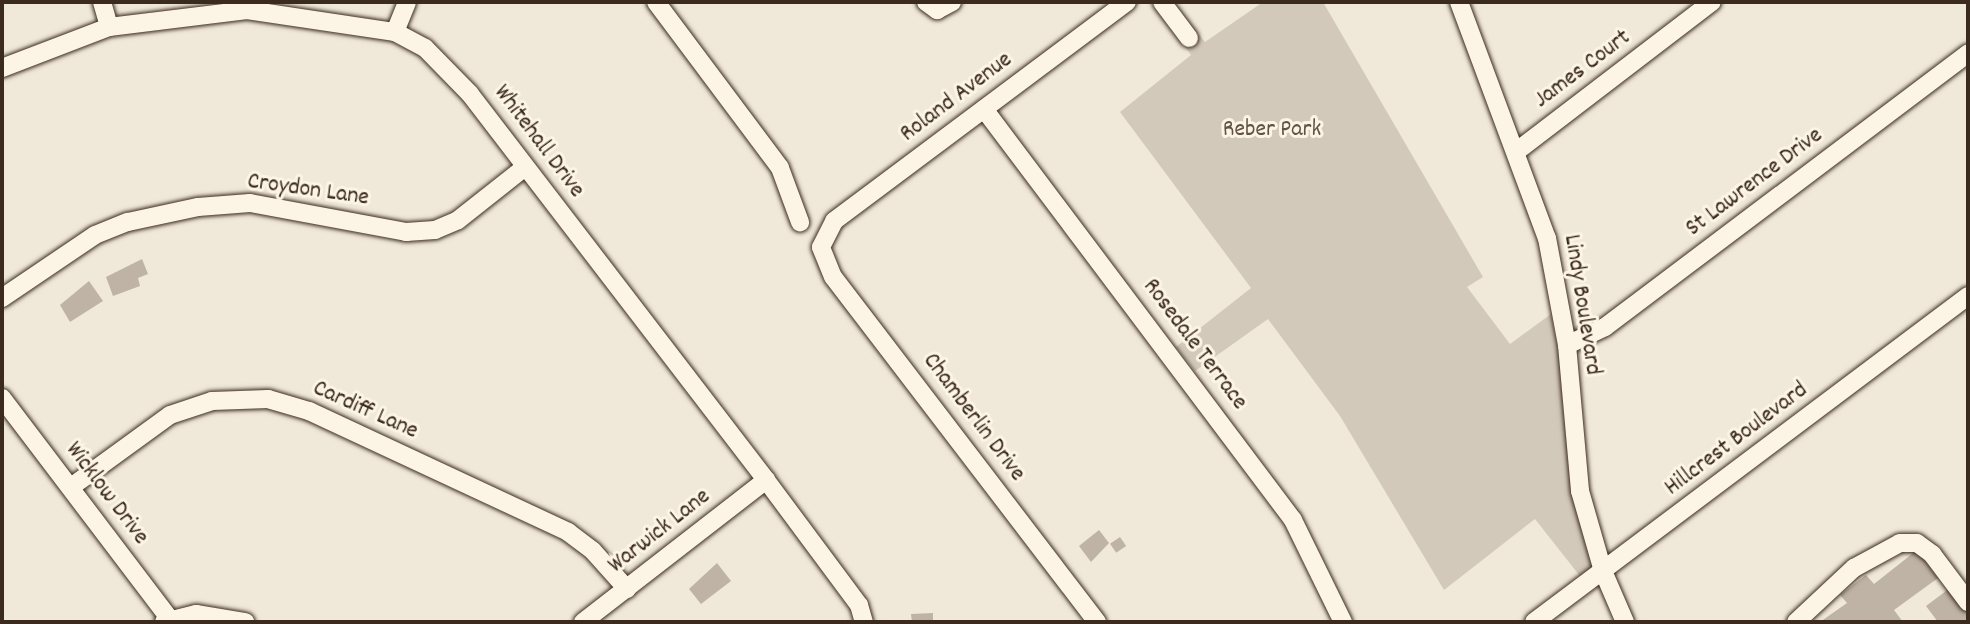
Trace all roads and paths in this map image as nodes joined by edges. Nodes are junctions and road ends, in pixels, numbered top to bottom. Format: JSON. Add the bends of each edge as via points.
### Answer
{"nodes":[{"id":1,"x":102,"y":2,"type":"edge"},
{"id":2,"x":407,"y":2,"type":"edge"},
{"id":3,"x":656,"y":2,"type":"edge"},
{"id":4,"x":926,"y":2,"type":"edge"},
{"id":5,"x":952,"y":2,"type":"edge"},
{"id":6,"x":1127,"y":2,"type":"edge"},
{"id":7,"x":1162,"y":2,"type":"edge"},
{"id":8,"x":1459,"y":2,"type":"edge"},
{"id":9,"x":1712,"y":2,"type":"edge"},
{"id":10,"x":247,"y":6,"type":"edge"},
{"id":11,"x":109,"y":27,"type":"junction"},
{"id":12,"x":395,"y":32,"type":"junction"},
{"id":13,"x":1189,"y":38,"type":"dead end"},
{"id":14,"x":1968,"y":53,"type":"edge"},
{"id":15,"x":2,"y":68,"type":"edge"},
{"id":16,"x":984,"y":109,"type":"junction"},
{"id":17,"x":1517,"y":151,"type":"junction"},
{"id":18,"x":525,"y":167,"type":"junction"},
{"id":19,"x":800,"y":222,"type":"dead end"},
{"id":20,"x":822,"y":239,"type":"joint"},
{"id":21,"x":1968,"y":296,"type":"edge"},
{"id":22,"x":2,"y":298,"type":"edge"},
{"id":23,"x":1567,"y":345,"type":"junction"},
{"id":24,"x":2,"y":398,"type":"edge"},
{"id":25,"x":766,"y":480,"type":"junction"},
{"id":26,"x":71,"y":487,"type":"junction"},
{"id":27,"x":1603,"y":571,"type":"junction"},
{"id":28,"x":627,"y":589,"type":"junction"},
{"id":29,"x":1968,"y":602,"type":"edge"},
{"id":30,"x":167,"y":621,"type":"edge"},
{"id":31,"x":244,"y":622,"type":"edge"},
{"id":32,"x":583,"y":622,"type":"edge"},
{"id":33,"x":864,"y":622,"type":"edge"},
{"id":34,"x":1097,"y":622,"type":"edge"},
{"id":35,"x":1343,"y":622,"type":"edge"},
{"id":36,"x":1534,"y":622,"type":"edge"},
{"id":37,"x":1625,"y":622,"type":"edge"},
{"id":38,"x":1797,"y":622,"type":"edge"}],
"edges":[{"from":1,"to":11,"type":"street"},
{"from":2,"to":12,"type":"street"},
{"from":3,"to":19,"type":"street","via":[[780,168]]},
{"from":4,"to":5,"type":"street","via":[[937,10]]},
{"from":6,"to":16,"type":"street","name":"Roland Avenue"},
{"from":7,"to":13,"type":"street"},
{"from":8,"to":17,"type":"street","name":"Lindy Boulevard"},
{"from":9,"to":17,"type":"street","name":"James Court"},
{"from":10,"to":11,"type":"street","name":"Whitehall Drive"},
{"from":10,"to":12,"type":"street","name":"Whitehall Drive"},
{"from":11,"to":15,"type":"street","name":"Whitehall Drive"},
{"from":12,"to":18,"type":"street","name":"Whitehall Drive","via":[[437,58]]},
{"from":14,"to":23,"type":"street","name":"St Lawrence Drive","via":[[1605,327]]},
{"from":16,"to":20,"type":"street","name":"Roland Avenue","via":[[834,221]]},
{"from":16,"to":35,"type":"street","name":"Rosedale Terrace","via":[[1293,520]]},
{"from":17,"to":23,"type":"street","name":"Lindy Boulevard","via":[[1547,238]]},
{"from":18,"to":22,"type":"street","name":"Croydon Lane","via":[[458,220],[435,230],[406,232],[250,203],[198,207],[128,222],[95,235]]},
{"from":18,"to":25,"type":"street","name":"Whitehall Drive"},
{"from":20,"to":34,"type":"street","name":"Chamberlin Drive","via":[[822,257],[833,277]]},
{"from":21,"to":27,"type":"street","name":"Hillcrest Boulevard"},
{"from":23,"to":27,"type":"street","name":"Lindy Boulevard","via":[[1580,491]]},
{"from":24,"to":26,"type":"street","name":"Wicklow Drive"},
{"from":25,"to":28,"type":"street","name":"Warwick Lane"},
{"from":25,"to":33,"type":"street","name":"Whitehall Drive","via":[[859,605]]},
{"from":26,"to":28,"type":"street","name":"Cardiff Lane","via":[[170,415],[212,401],[268,399],[309,411],[568,532],[593,551]]},
{"from":26,"to":30,"type":"street","name":"Wicklow Drive"},
{"from":27,"to":36,"type":"street","name":"Hillcrest Boulevard"},
{"from":27,"to":37,"type":"street","name":"Lindy Boulevard"},
{"from":28,"to":32,"type":"street","name":"Warwick Lane"},
{"from":29,"to":38,"type":"street","via":[[1932,554],[1917,543],[1900,543],[1854,568]]},
{"from":30,"to":31,"type":"street","via":[[214,614]]}]}
